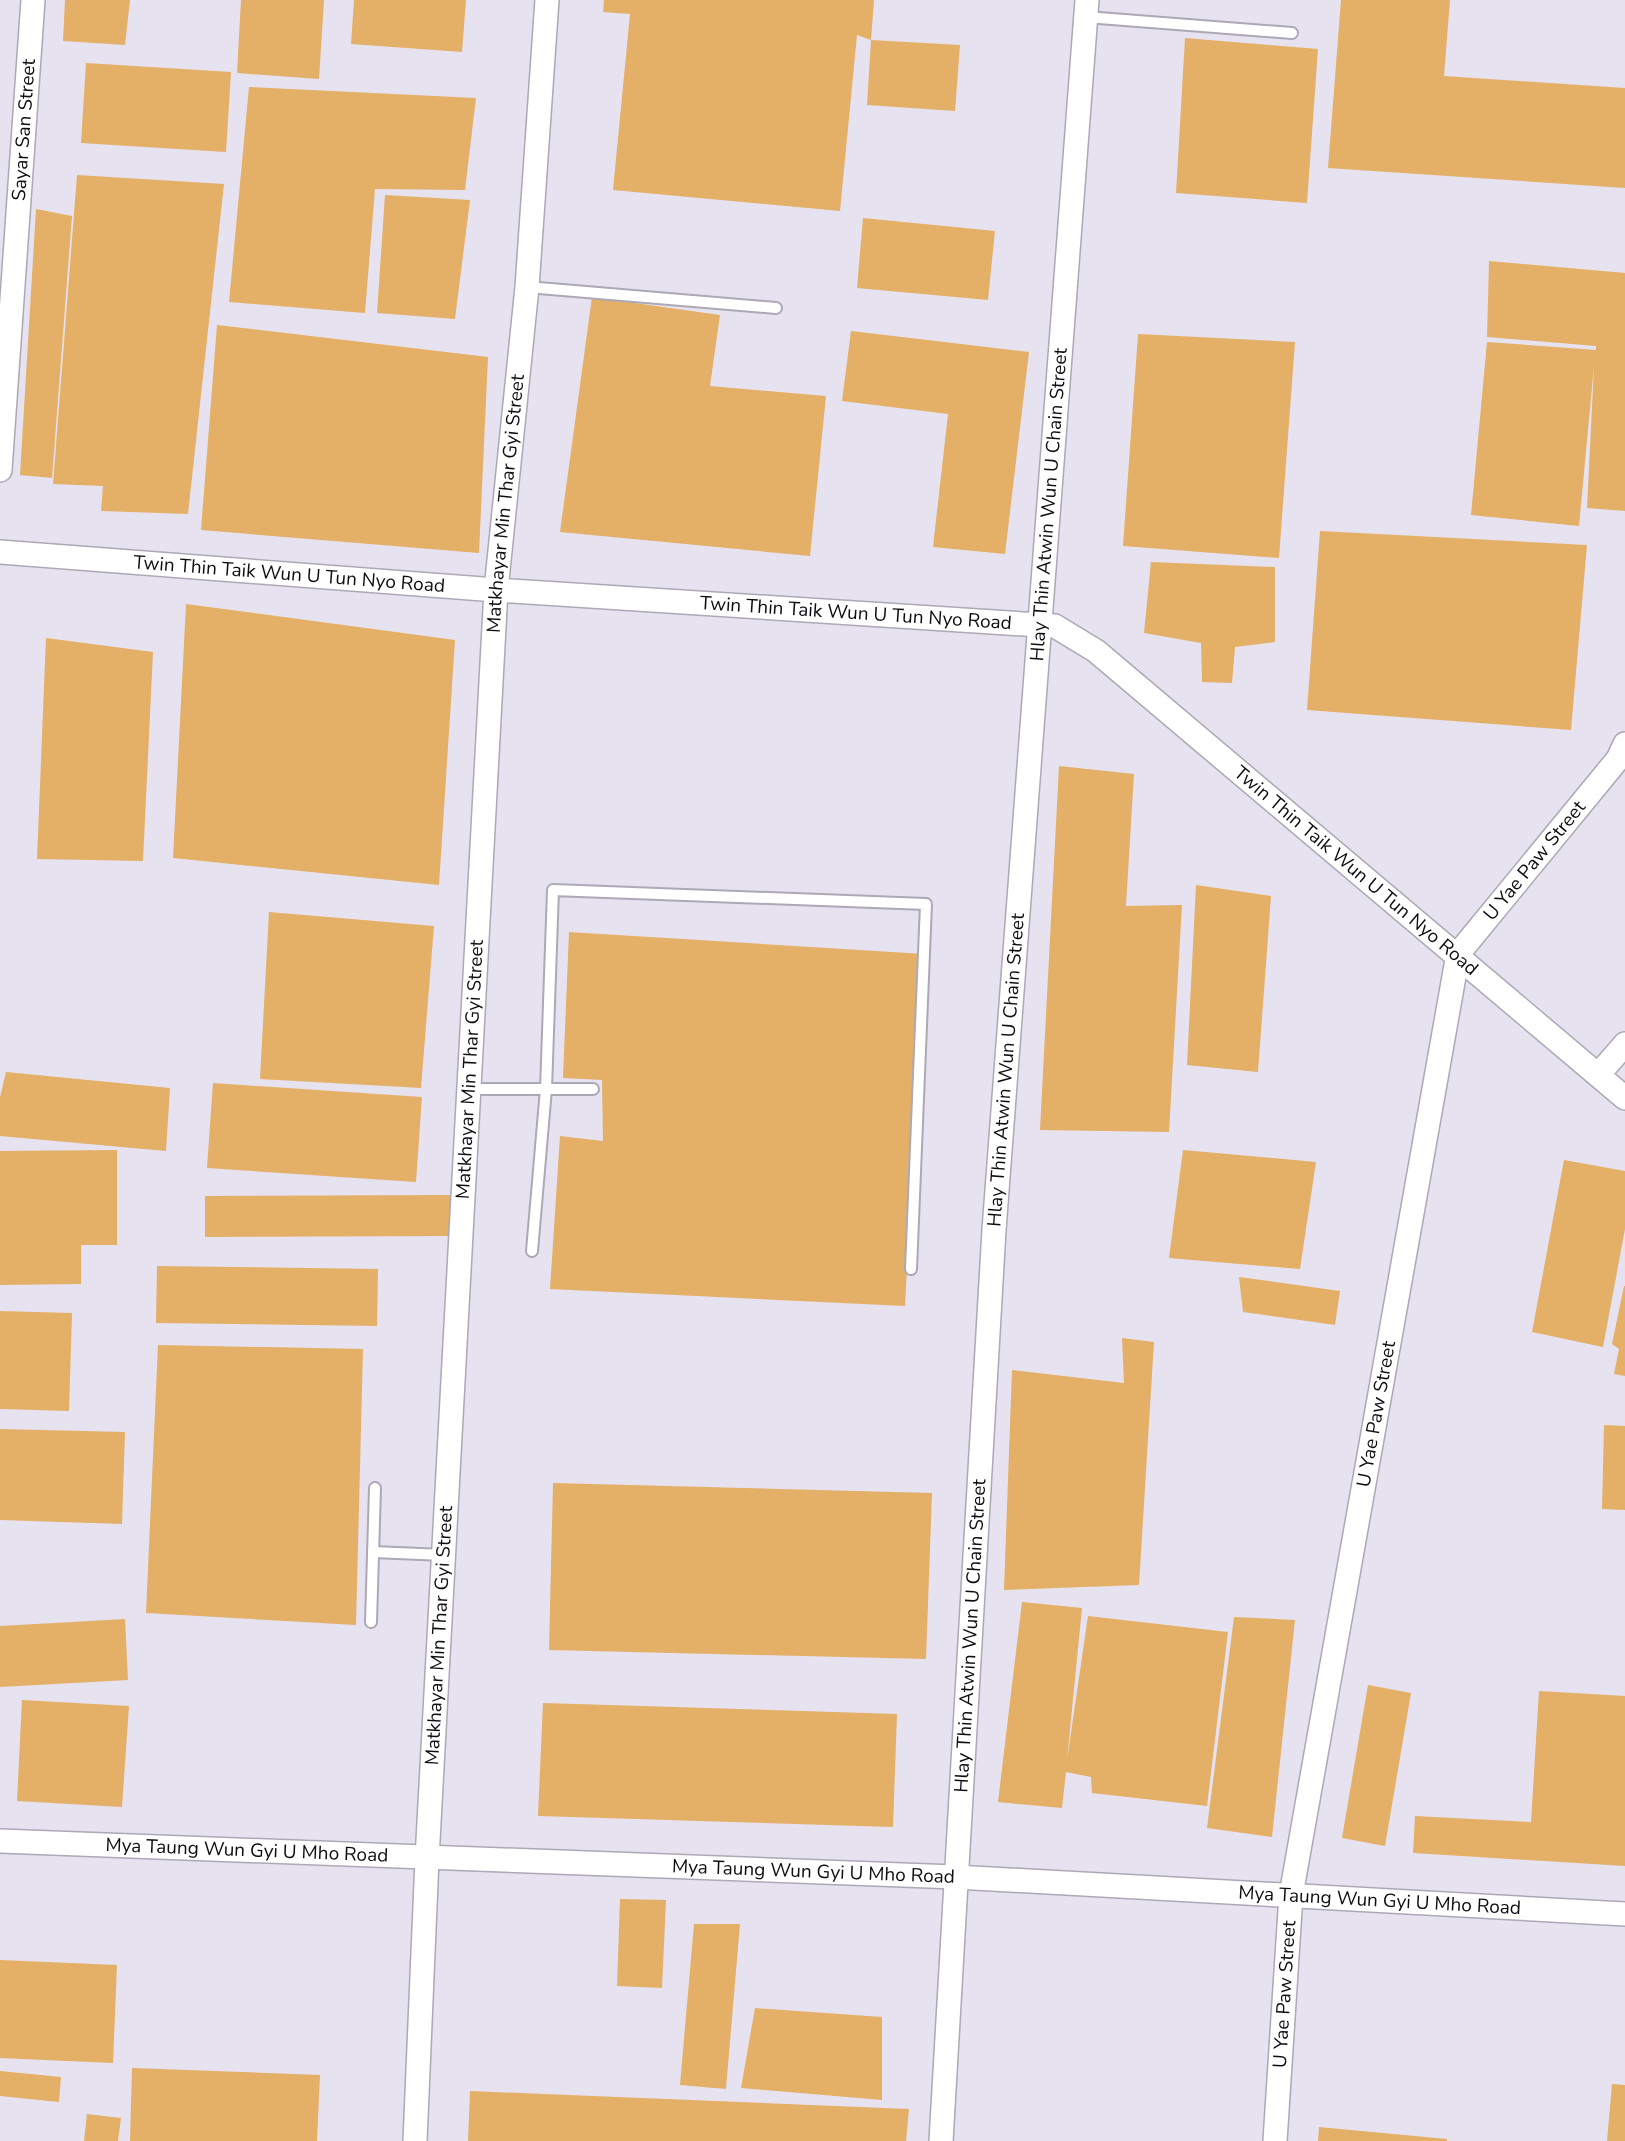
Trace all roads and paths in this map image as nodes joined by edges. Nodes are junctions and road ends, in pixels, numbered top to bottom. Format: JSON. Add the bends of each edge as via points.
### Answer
{"nodes":[{"id":1,"x":33,"y":0,"type":"edge"},
{"id":2,"x":547,"y":0,"type":"edge"},
{"id":3,"x":1086,"y":8,"type":"edge"},
{"id":4,"x":1292,"y":33,"type":"dead end"},
{"id":5,"x":527,"y":287,"type":"junction"},
{"id":6,"x":776,"y":308,"type":"dead end"},
{"id":7,"x":0,"y":470,"type":"edge"},
{"id":8,"x":0,"y":552,"type":"edge"},
{"id":9,"x":496,"y":590,"type":"junction"},
{"id":10,"x":1039,"y":624,"type":"junction"},
{"id":11,"x":1625,"y":744,"type":"edge"},
{"id":12,"x":1458,"y":954,"type":"junction"},
{"id":13,"x":1625,"y":1044,"type":"edge"},
{"id":14,"x":1598,"y":1075,"type":"junction"},
{"id":15,"x":469,"y":1089,"type":"junction"},
{"id":16,"x":546,"y":1089,"type":"junction"},
{"id":17,"x":593,"y":1089,"type":"dead end"},
{"id":18,"x":1625,"y":1098,"type":"edge"},
{"id":19,"x":532,"y":1251,"type":"dead end"},
{"id":20,"x":911,"y":1269,"type":"dead end"},
{"id":21,"x":374,"y":1488,"type":"dead end"},
{"id":22,"x":373,"y":1552,"type":"junction"},
{"id":23,"x":444,"y":1555,"type":"junction"},
{"id":24,"x":371,"y":1622,"type":"dead end"},
{"id":25,"x":0,"y":1841,"type":"edge"},
{"id":26,"x":427,"y":1859,"type":"junction"},
{"id":27,"x":957,"y":1877,"type":"junction"},
{"id":28,"x":1291,"y":1895,"type":"junction"},
{"id":29,"x":1625,"y":1914,"type":"edge"},
{"id":30,"x":415,"y":2141,"type":"edge"},
{"id":31,"x":941,"y":2141,"type":"edge"},
{"id":32,"x":1275,"y":2141,"type":"edge"}],
"edges":[{"from":1,"to":7,"type":"street","name":"Sayar San Street"},
{"from":2,"to":5,"type":"street","name":"Matkhayar Min Thar Gyi Street"},
{"from":3,"to":4,"type":"lane"},
{"from":3,"to":10,"type":"street","name":"Hlay Thin Atwin Wun U Chain Street"},
{"from":5,"to":6,"type":"lane"},
{"from":5,"to":9,"type":"street","name":"Matkhayar Min Thar Gyi Street"},
{"from":8,"to":9,"type":"street","name":"Twin Thin Taik Wun U Tun Nyo Road"},
{"from":9,"to":10,"type":"street","name":"Twin Thin Taik Wun U Tun Nyo Road"},
{"from":9,"to":15,"type":"street","name":"Matkhayar Min Thar Gyi Street"},
{"from":10,"to":12,"type":"street","name":"Twin Thin Taik Wun U Tun Nyo Road","via":[[1055,626],[1096,651]]},
{"from":10,"to":27,"type":"street","name":"Hlay Thin Atwin Wun U Chain Street","via":[[994,1230]]},
{"from":11,"to":12,"type":"street","name":"U Yae Paw Street","via":[[1618,759]]},
{"from":12,"to":14,"type":"street","name":"Twin Thin Taik Wun U Tun Nyo Road"},
{"from":12,"to":28,"type":"street","name":"U Yae Paw Street"},
{"from":13,"to":14,"type":"street"},
{"from":14,"to":18,"type":"street","name":"Twin Thin Taik Wun U Tun Nyo Road"},
{"from":15,"to":16,"type":"lane"},
{"from":15,"to":23,"type":"street","name":"Matkhayar Min Thar Gyi Street"},
{"from":16,"to":17,"type":"lane"},
{"from":16,"to":19,"type":"lane"},
{"from":16,"to":20,"type":"lane","via":[[553,890],[926,904]]},
{"from":21,"to":22,"type":"lane"},
{"from":22,"to":23,"type":"lane"},
{"from":22,"to":24,"type":"lane"},
{"from":23,"to":26,"type":"street","name":"Matkhayar Min Thar Gyi Street"},
{"from":25,"to":26,"type":"street","name":"Mya Taung Wun Gyi U Mho Road"},
{"from":26,"to":27,"type":"street","name":"Mya Taung Wun Gyi U Mho Road"},
{"from":26,"to":30,"type":"street","name":"Matkhayar Min Thar Gyi Street"},
{"from":27,"to":28,"type":"street","name":"Mya Taung Wun Gyi U Mho Road"},
{"from":27,"to":31,"type":"street","name":"Hlay Thin Atwin Wun U Chain Street"},
{"from":28,"to":29,"type":"street","name":"Mya Taung Wun Gyi U Mho Road"},
{"from":28,"to":32,"type":"street","name":"U Yae Paw Street"}]}
